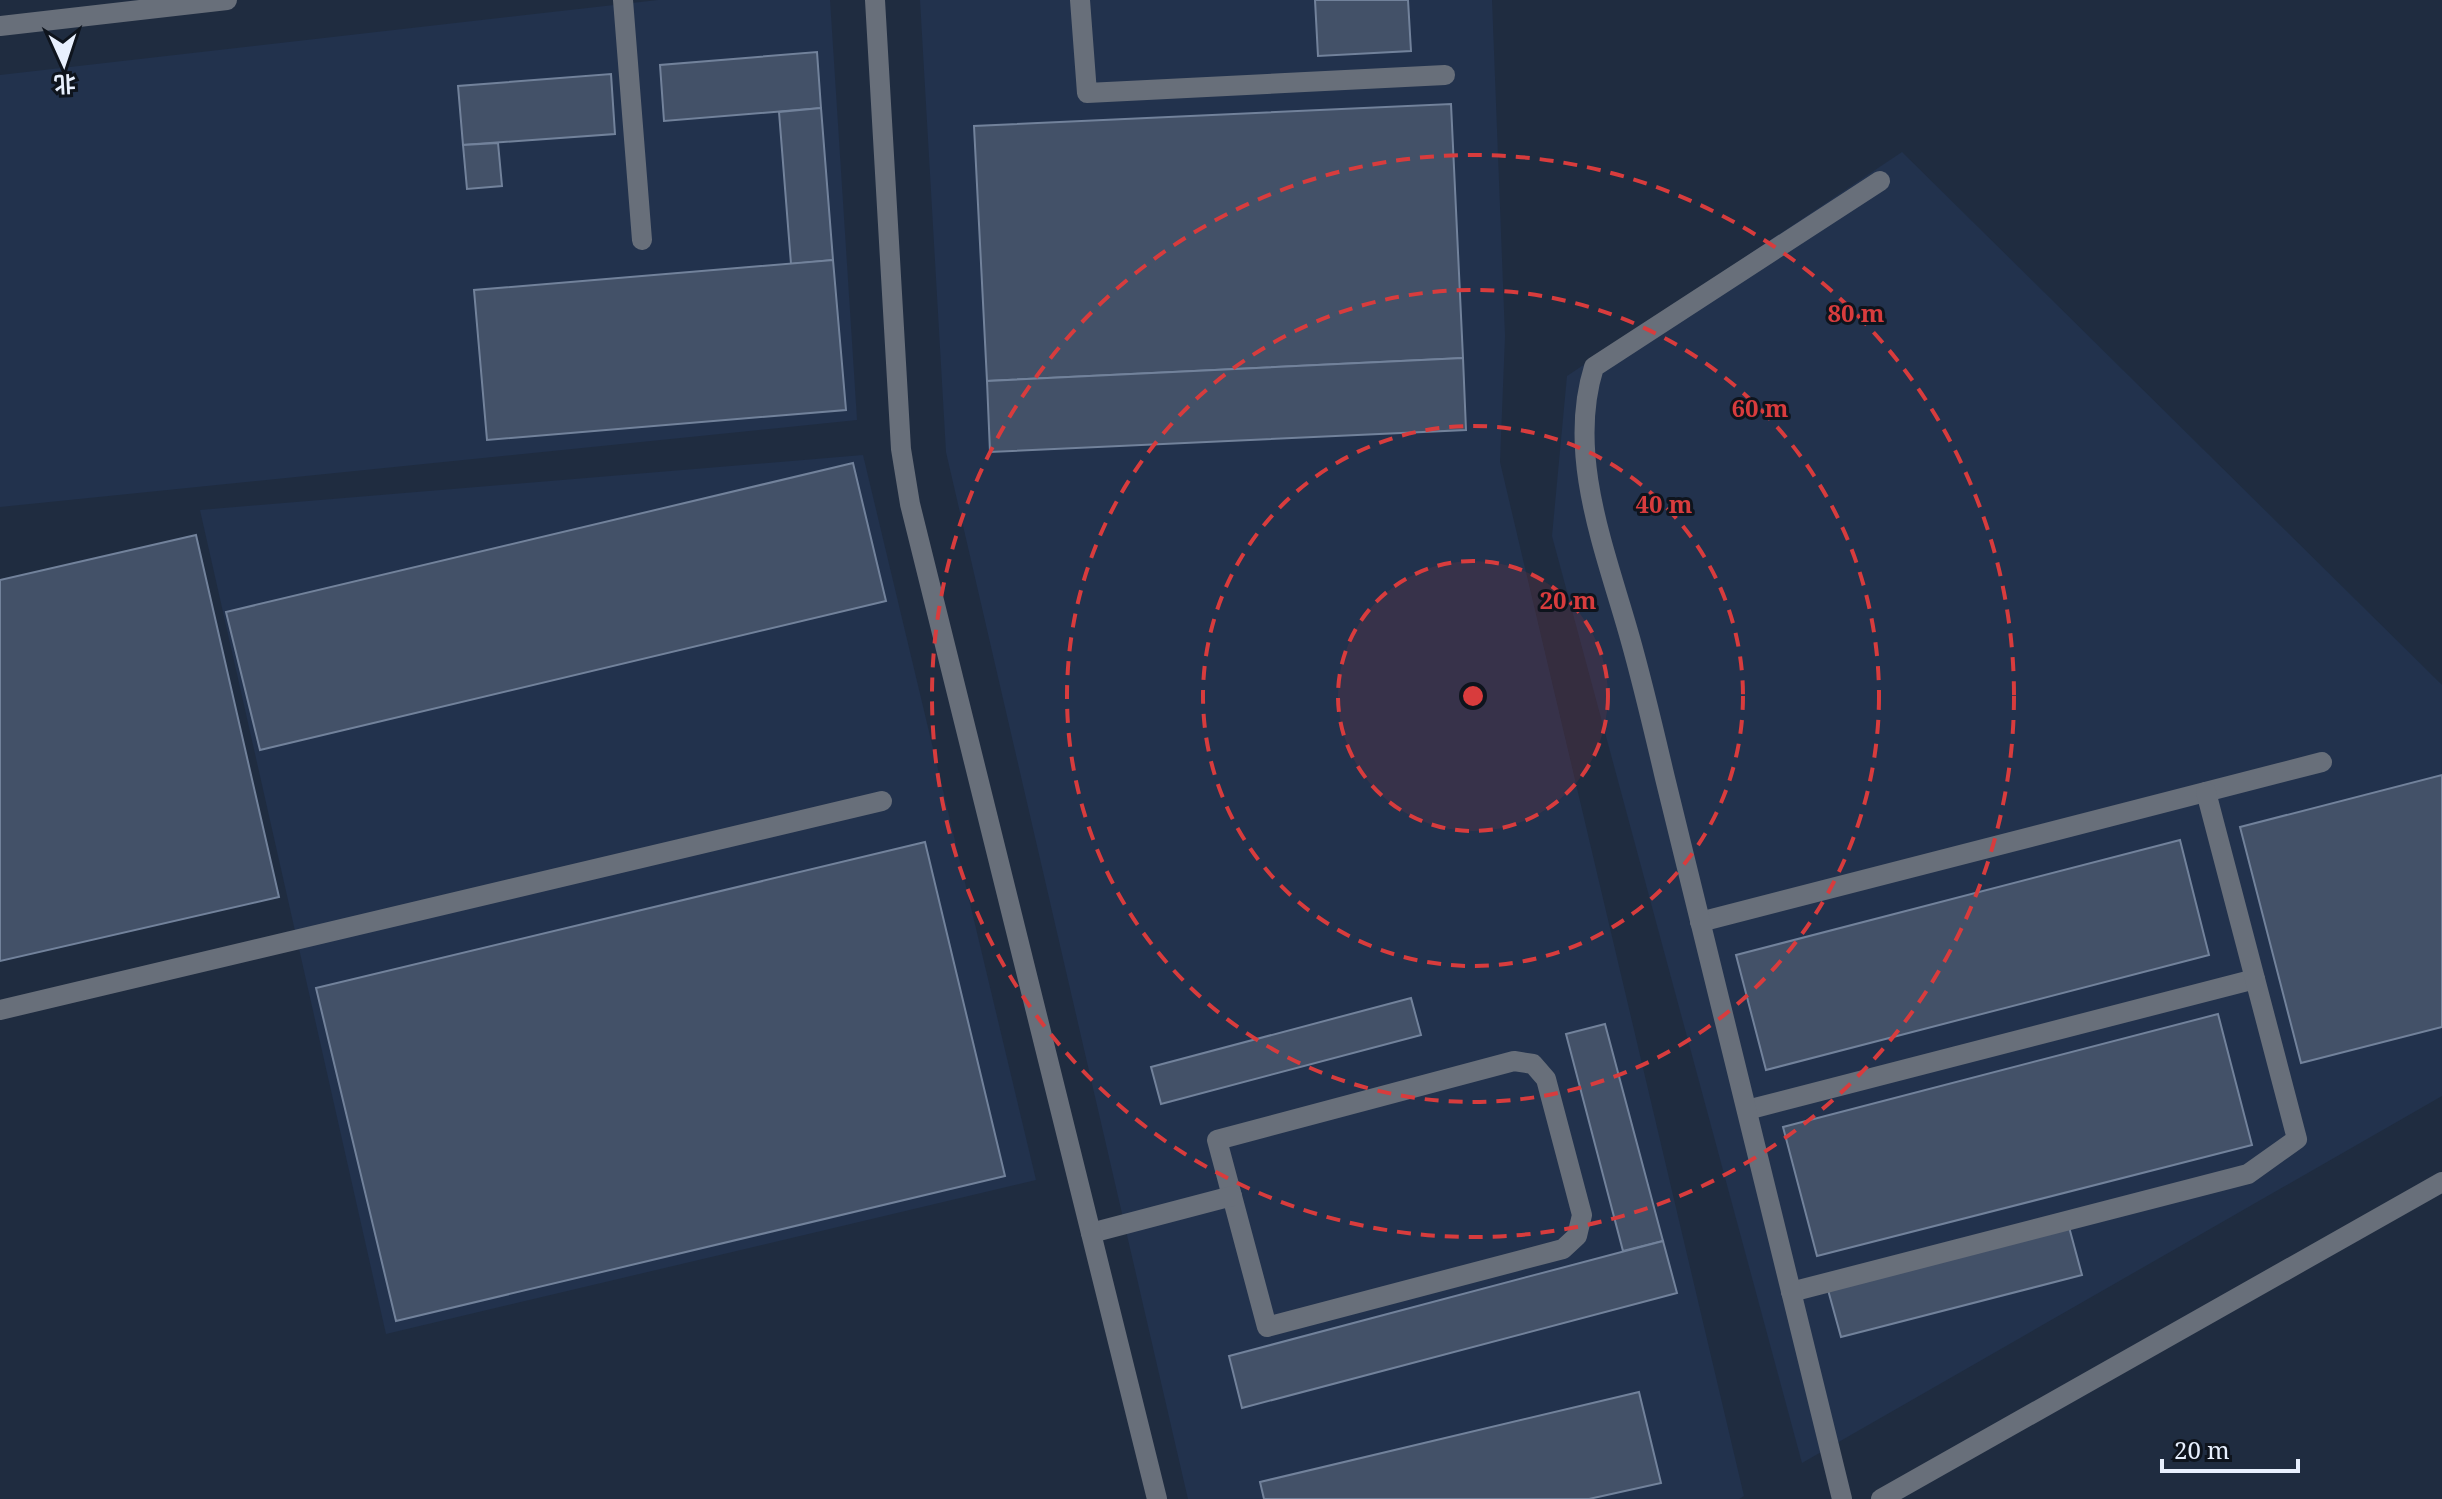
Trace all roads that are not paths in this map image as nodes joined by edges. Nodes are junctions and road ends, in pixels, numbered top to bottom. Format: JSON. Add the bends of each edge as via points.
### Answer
{"nodes":[{"id":1,"x":227,"y":0,"type":"edge"},
{"id":2,"x":623,"y":0,"type":"edge"},
{"id":3,"x":875,"y":0,"type":"edge"},
{"id":4,"x":1080,"y":0,"type":"edge"},
{"id":5,"x":0,"y":26,"type":"edge"},
{"id":6,"x":1445,"y":75,"type":"dead end"},
{"id":7,"x":1880,"y":181,"type":"dead end"},
{"id":8,"x":642,"y":240,"type":"dead end"},
{"id":9,"x":2322,"y":762,"type":"dead end"},
{"id":10,"x":2206,"y":792,"type":"junction"},
{"id":11,"x":882,"y":801,"type":"dead end"},
{"id":12,"x":1700,"y":922,"type":"junction"},
{"id":13,"x":2255,"y":979,"type":"junction"},
{"id":14,"x":0,"y":1010,"type":"edge"},
{"id":15,"x":1747,"y":1110,"type":"junction"},
{"id":16,"x":2442,"y":1182,"type":"edge"},
{"id":17,"x":1232,"y":1196,"type":"junction"},
{"id":18,"x":1091,"y":1233,"type":"junction"},
{"id":19,"x":1791,"y":1292,"type":"junction"},
{"id":20,"x":1157,"y":1499,"type":"edge"},
{"id":21,"x":1842,"y":1499,"type":"edge"},
{"id":22,"x":1881,"y":1499,"type":"edge"}],
"edges":[{"from":1,"to":5,"type":"street"},
{"from":2,"to":8,"type":"street"},
{"from":3,"to":18,"type":"street","via":[[901,449],[910,504]]},
{"from":4,"to":6,"type":"street","via":[[1087,93]]},
{"from":7,"to":12,"type":"street","via":[[1594,367],[1586,393],[1584,443],[1597,521]]},
{"from":9,"to":10,"type":"street"},
{"from":10,"to":12,"type":"street"},
{"from":10,"to":13,"type":"street"},
{"from":11,"to":14,"type":"street"},
{"from":12,"to":15,"type":"street"},
{"from":13,"to":15,"type":"street"},
{"from":13,"to":19,"type":"street","via":[[2297,1139],[2248,1174]]},
{"from":15,"to":19,"type":"street"},
{"from":16,"to":22,"type":"street"},
{"from":17,"to":17,"type":"street","via":[[1217,1140],[1514,1061],[1533,1064],[1546,1079],[1582,1215],[1577,1236],[1563,1249],[1267,1327]]},
{"from":17,"to":18,"type":"street"},
{"from":18,"to":20,"type":"street"},
{"from":19,"to":21,"type":"street"}]}
